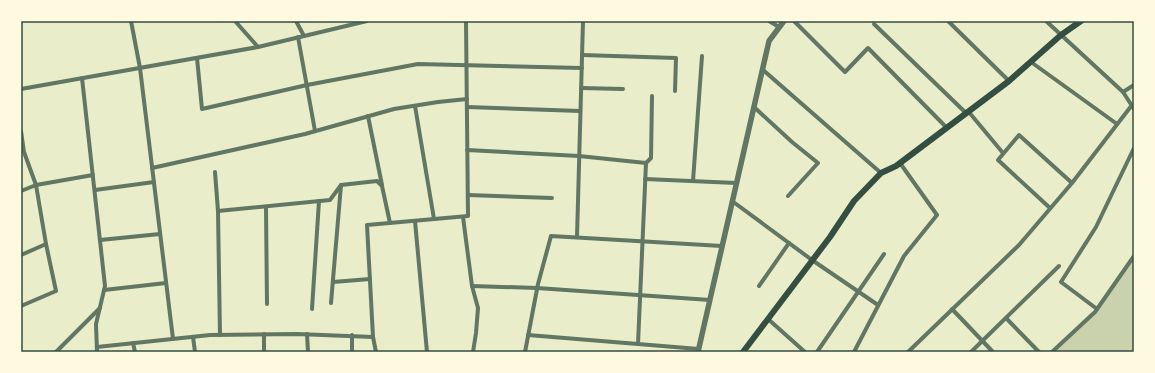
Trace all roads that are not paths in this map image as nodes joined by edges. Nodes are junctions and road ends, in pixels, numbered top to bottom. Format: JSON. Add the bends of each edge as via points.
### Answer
{"nodes":[{"id":1,"x":131,"y":21,"type":"edge"},
{"id":2,"x":235,"y":21,"type":"edge"},
{"id":3,"x":296,"y":21,"type":"edge"},
{"id":4,"x":365,"y":21,"type":"edge"},
{"id":5,"x":466,"y":21,"type":"edge"},
{"id":6,"x":583,"y":21,"type":"edge"},
{"id":7,"x":769,"y":21,"type":"edge"},
{"id":8,"x":784,"y":21,"type":"edge"},
{"id":9,"x":794,"y":21,"type":"edge"},
{"id":10,"x":948,"y":21,"type":"edge"},
{"id":11,"x":1046,"y":21,"type":"edge"},
{"id":12,"x":1081,"y":21,"type":"edge"},
{"id":13,"x":874,"y":24,"type":"dead end"},
{"id":14,"x":779,"y":27,"type":"junction"},
{"id":15,"x":1061,"y":35,"type":"junction"},
{"id":16,"x":304,"y":36,"type":"junction"},
{"id":17,"x":298,"y":37,"type":"junction"},
{"id":18,"x":258,"y":47,"type":"junction"},
{"id":19,"x":582,"y":55,"type":"junction"},
{"id":20,"x":702,"y":56,"type":"dead end"},
{"id":21,"x":197,"y":58,"type":"junction"},
{"id":22,"x":1031,"y":62,"type":"junction"},
{"id":23,"x":466,"y":64,"type":"junction"},
{"id":24,"x":140,"y":68,"type":"junction"},
{"id":25,"x":582,"y":68,"type":"junction"},
{"id":26,"x":762,"y":69,"type":"junction"},
{"id":27,"x":82,"y":78,"type":"junction"},
{"id":28,"x":1009,"y":81,"type":"junction"},
{"id":29,"x":1134,"y":84,"type":"edge"},
{"id":30,"x":307,"y":85,"type":"junction"},
{"id":31,"x":581,"y":88,"type":"junction"},
{"id":32,"x":21,"y":89,"type":"edge"},
{"id":33,"x":623,"y":90,"type":"dead end"},
{"id":34,"x":675,"y":91,"type":"dead end"},
{"id":35,"x":1123,"y":92,"type":"junction"},
{"id":36,"x":652,"y":96,"type":"dead end"},
{"id":37,"x":467,"y":99,"type":"junction"},
{"id":38,"x":415,"y":106,"type":"junction"},
{"id":39,"x":467,"y":107,"type":"junction"},
{"id":40,"x":754,"y":107,"type":"junction"},
{"id":41,"x":1133,"y":107,"type":"edge"},
{"id":42,"x":580,"y":111,"type":"junction"},
{"id":43,"x":967,"y":112,"type":"junction"},
{"id":44,"x":368,"y":116,"type":"junction"},
{"id":45,"x":1117,"y":124,"type":"junction"},
{"id":46,"x":947,"y":128,"type":"junction"},
{"id":47,"x":21,"y":131,"type":"edge"},
{"id":48,"x":315,"y":131,"type":"junction"},
{"id":49,"x":1134,"y":148,"type":"edge"},
{"id":50,"x":468,"y":150,"type":"junction"},
{"id":51,"x":1003,"y":153,"type":"junction"},
{"id":52,"x":579,"y":156,"type":"junction"},
{"id":53,"x":646,"y":163,"type":"junction"},
{"id":54,"x":900,"y":163,"type":"junction"},
{"id":55,"x":152,"y":168,"type":"junction"},
{"id":56,"x":215,"y":172,"type":"dead end"},
{"id":57,"x":881,"y":172,"type":"junction"},
{"id":58,"x":94,"y":175,"type":"junction"},
{"id":59,"x":645,"y":179,"type":"junction"},
{"id":60,"x":694,"y":181,"type":"junction"},
{"id":61,"x":154,"y":182,"type":"junction"},
{"id":62,"x":736,"y":183,"type":"junction"},
{"id":63,"x":1072,"y":183,"type":"junction"},
{"id":64,"x":36,"y":185,"type":"junction"},
{"id":65,"x":341,"y":185,"type":"junction"},
{"id":66,"x":382,"y":186,"type":"junction"},
{"id":67,"x":95,"y":190,"type":"junction"},
{"id":68,"x":21,"y":191,"type":"edge"},
{"id":69,"x":468,"y":195,"type":"junction"},
{"id":70,"x":788,"y":196,"type":"dead end"},
{"id":71,"x":552,"y":198,"type":"dead end"},
{"id":72,"x":319,"y":201,"type":"junction"},
{"id":73,"x":732,"y":201,"type":"junction"},
{"id":74,"x":266,"y":207,"type":"junction"},
{"id":75,"x":1050,"y":208,"type":"junction"},
{"id":76,"x":218,"y":212,"type":"junction"},
{"id":77,"x":463,"y":217,"type":"junction"},
{"id":78,"x":434,"y":219,"type":"junction"},
{"id":79,"x":415,"y":221,"type":"junction"},
{"id":80,"x":390,"y":223,"type":"junction"},
{"id":81,"x":160,"y":234,"type":"junction"},
{"id":82,"x":577,"y":237,"type":"junction"},
{"id":83,"x":100,"y":240,"type":"junction"},
{"id":84,"x":642,"y":241,"type":"junction"},
{"id":85,"x":789,"y":243,"type":"junction"},
{"id":86,"x":46,"y":244,"type":"junction"},
{"id":87,"x":722,"y":246,"type":"junction"},
{"id":88,"x":21,"y":254,"type":"edge"},
{"id":89,"x":884,"y":254,"type":"dead end"},
{"id":90,"x":1134,"y":256,"type":"edge"},
{"id":91,"x":812,"y":260,"type":"junction"},
{"id":92,"x":1059,"y":266,"type":"dead end"},
{"id":93,"x":370,"y":279,"type":"junction"},
{"id":94,"x":333,"y":282,"type":"junction"},
{"id":95,"x":166,"y":283,"type":"junction"},
{"id":96,"x":472,"y":286,"type":"junction"},
{"id":97,"x":759,"y":286,"type":"dead end"},
{"id":98,"x":537,"y":288,"type":"junction"},
{"id":99,"x":104,"y":290,"type":"junction"},
{"id":100,"x":859,"y":292,"type":"junction"},
{"id":101,"x":640,"y":296,"type":"junction"},
{"id":102,"x":710,"y":300,"type":"junction"},
{"id":103,"x":331,"y":303,"type":"dead end"},
{"id":104,"x":268,"y":304,"type":"dead end"},
{"id":105,"x":878,"y":305,"type":"junction"},
{"id":106,"x":21,"y":306,"type":"edge"},
{"id":107,"x":100,"y":308,"type":"junction"},
{"id":108,"x":312,"y":309,"type":"dead end"},
{"id":109,"x":952,"y":309,"type":"junction"},
{"id":110,"x":1097,"y":309,"type":"junction"},
{"id":111,"x":1006,"y":318,"type":"junction"},
{"id":112,"x":768,"y":319,"type":"junction"},
{"id":113,"x":264,"y":334,"type":"junction"},
{"id":114,"x":307,"y":334,"type":"junction"},
{"id":115,"x":220,"y":335,"type":"junction"},
{"id":116,"x":528,"y":335,"type":"junction"},
{"id":117,"x":352,"y":336,"type":"junction"},
{"id":118,"x":193,"y":337,"type":"junction"},
{"id":119,"x":373,"y":337,"type":"junction"},
{"id":120,"x":173,"y":339,"type":"junction"},
{"id":121,"x":983,"y":341,"type":"junction"},
{"id":122,"x":133,"y":343,"type":"junction"},
{"id":123,"x":638,"y":344,"type":"junction"},
{"id":124,"x":97,"y":350,"type":"edge"},
{"id":125,"x":698,"y":350,"type":"edge"},
{"id":126,"x":744,"y":351,"type":"edge"},
{"id":127,"x":56,"y":352,"type":"edge"},
{"id":128,"x":135,"y":352,"type":"edge"},
{"id":129,"x":195,"y":352,"type":"edge"},
{"id":130,"x":264,"y":352,"type":"edge"},
{"id":131,"x":308,"y":352,"type":"edge"},
{"id":132,"x":352,"y":352,"type":"edge"},
{"id":133,"x":376,"y":352,"type":"edge"},
{"id":134,"x":427,"y":352,"type":"edge"},
{"id":135,"x":473,"y":352,"type":"edge"},
{"id":136,"x":525,"y":352,"type":"edge"},
{"id":137,"x":805,"y":352,"type":"edge"},
{"id":138,"x":818,"y":352,"type":"edge"},
{"id":139,"x":854,"y":352,"type":"edge"},
{"id":140,"x":908,"y":352,"type":"edge"},
{"id":141,"x":971,"y":352,"type":"edge"},
{"id":142,"x":993,"y":352,"type":"edge"},
{"id":143,"x":1039,"y":352,"type":"edge"},
{"id":144,"x":1052,"y":352,"type":"edge"}],
"edges":[{"from":1,"to":24,"type":"street"},
{"from":2,"to":18,"type":"street"},
{"from":3,"to":16,"type":"street"},
{"from":4,"to":16,"type":"street"},
{"from":5,"to":23,"type":"street"},
{"from":6,"to":19,"type":"street"},
{"from":7,"to":14,"type":"street"},
{"from":8,"to":14,"type":"street"},
{"from":9,"to":46,"type":"street","via":[[845,72],[868,48]]},
{"from":10,"to":28,"type":"street"},
{"from":11,"to":15,"type":"street"},
{"from":12,"to":15,"type":"main road"},
{"from":13,"to":43,"type":"street"},
{"from":14,"to":26,"type":"street","via":[[769,41]]},
{"from":15,"to":22,"type":"main road"},
{"from":15,"to":35,"type":"street"},
{"from":16,"to":17,"type":"street"},
{"from":17,"to":18,"type":"street"},
{"from":17,"to":30,"type":"street"},
{"from":18,"to":21,"type":"street"},
{"from":19,"to":25,"type":"street"},
{"from":19,"to":34,"type":"street","via":[[676,58]]},
{"from":20,"to":60,"type":"street"},
{"from":21,"to":24,"type":"street"},
{"from":21,"to":30,"type":"street","via":[[202,109]]},
{"from":22,"to":28,"type":"main road"},
{"from":22,"to":45,"type":"street"},
{"from":23,"to":25,"type":"street"},
{"from":23,"to":30,"type":"street","via":[[418,64]]},
{"from":23,"to":37,"type":"street"},
{"from":24,"to":27,"type":"street"},
{"from":24,"to":55,"type":"street"},
{"from":25,"to":31,"type":"street"},
{"from":26,"to":40,"type":"street"},
{"from":26,"to":57,"type":"street"},
{"from":27,"to":32,"type":"street"},
{"from":27,"to":58,"type":"street"},
{"from":28,"to":43,"type":"main road"},
{"from":29,"to":35,"type":"street"},
{"from":30,"to":48,"type":"street"},
{"from":31,"to":33,"type":"street"},
{"from":31,"to":42,"type":"street"},
{"from":35,"to":41,"type":"street"},
{"from":36,"to":53,"type":"street","via":[[651,158]]},
{"from":37,"to":38,"type":"street"},
{"from":37,"to":39,"type":"street"},
{"from":38,"to":44,"type":"street"},
{"from":38,"to":78,"type":"street"},
{"from":39,"to":42,"type":"street"},
{"from":39,"to":50,"type":"street"},
{"from":40,"to":62,"type":"street"},
{"from":40,"to":70,"type":"street","via":[[818,163]]},
{"from":41,"to":45,"type":"street"},
{"from":42,"to":52,"type":"street"},
{"from":43,"to":46,"type":"main road"},
{"from":43,"to":51,"type":"street"},
{"from":44,"to":48,"type":"street"},
{"from":44,"to":66,"type":"street"},
{"from":45,"to":63,"type":"street"},
{"from":46,"to":54,"type":"main road"},
{"from":47,"to":64,"type":"street","via":[[24,152]]},
{"from":48,"to":55,"type":"street"},
{"from":49,"to":110,"type":"street","via":[[1096,226],[1061,282]]},
{"from":50,"to":52,"type":"street"},
{"from":50,"to":69,"type":"street"},
{"from":51,"to":63,"type":"street","via":[[1019,135]]},
{"from":51,"to":75,"type":"street","via":[[998,160]]},
{"from":52,"to":53,"type":"street"},
{"from":52,"to":82,"type":"street"},
{"from":53,"to":59,"type":"street"},
{"from":54,"to":57,"type":"main road"},
{"from":54,"to":105,"type":"street","via":[[937,215],[904,256]]},
{"from":55,"to":61,"type":"street"},
{"from":56,"to":76,"type":"street"},
{"from":57,"to":91,"type":"main road","via":[[854,201]]},
{"from":58,"to":64,"type":"street"},
{"from":58,"to":67,"type":"street"},
{"from":59,"to":60,"type":"street"},
{"from":59,"to":84,"type":"street"},
{"from":60,"to":62,"type":"street"},
{"from":61,"to":67,"type":"street"},
{"from":61,"to":81,"type":"street"},
{"from":62,"to":73,"type":"street"},
{"from":63,"to":75,"type":"street"},
{"from":64,"to":68,"type":"street"},
{"from":64,"to":86,"type":"street"},
{"from":65,"to":66,"type":"street","via":[[377,181]]},
{"from":65,"to":72,"type":"street","via":[[330,200]]},
{"from":65,"to":94,"type":"street"},
{"from":66,"to":80,"type":"street"},
{"from":67,"to":83,"type":"street"},
{"from":69,"to":71,"type":"street"},
{"from":69,"to":77,"type":"street","via":[[468,216]]},
{"from":72,"to":74,"type":"street"},
{"from":72,"to":108,"type":"street"},
{"from":73,"to":85,"type":"street"},
{"from":73,"to":87,"type":"street"},
{"from":74,"to":76,"type":"street"},
{"from":74,"to":104,"type":"street"},
{"from":75,"to":109,"type":"street","via":[[1019,245]]},
{"from":76,"to":115,"type":"street"},
{"from":77,"to":78,"type":"street"},
{"from":77,"to":96,"type":"street"},
{"from":78,"to":79,"type":"street"},
{"from":79,"to":80,"type":"street"},
{"from":79,"to":134,"type":"street"},
{"from":80,"to":93,"type":"street","via":[[367,225]]},
{"from":81,"to":83,"type":"street"},
{"from":81,"to":95,"type":"street"},
{"from":82,"to":84,"type":"street"},
{"from":82,"to":98,"type":"street","via":[[551,236]]},
{"from":83,"to":99,"type":"street"},
{"from":84,"to":87,"type":"street"},
{"from":84,"to":101,"type":"street"},
{"from":85,"to":91,"type":"street"},
{"from":85,"to":97,"type":"street"},
{"from":86,"to":88,"type":"street"},
{"from":86,"to":106,"type":"street","via":[[56,292]]},
{"from":87,"to":102,"type":"street"},
{"from":89,"to":100,"type":"street"},
{"from":90,"to":110,"type":"street"},
{"from":91,"to":100,"type":"street"},
{"from":91,"to":112,"type":"main road"},
{"from":92,"to":111,"type":"street"},
{"from":93,"to":94,"type":"street"},
{"from":93,"to":119,"type":"street"},
{"from":94,"to":103,"type":"street"},
{"from":95,"to":99,"type":"street"},
{"from":95,"to":120,"type":"street"},
{"from":96,"to":98,"type":"street"},
{"from":96,"to":135,"type":"street","via":[[478,308]]},
{"from":98,"to":101,"type":"street"},
{"from":98,"to":116,"type":"street"},
{"from":99,"to":107,"type":"street"},
{"from":100,"to":105,"type":"street"},
{"from":100,"to":138,"type":"street"},
{"from":101,"to":102,"type":"street"},
{"from":101,"to":123,"type":"street"},
{"from":102,"to":125,"type":"street"},
{"from":105,"to":139,"type":"street"},
{"from":107,"to":124,"type":"street","via":[[96,324]]},
{"from":107,"to":127,"type":"street"},
{"from":109,"to":121,"type":"street"},
{"from":109,"to":140,"type":"street"},
{"from":110,"to":144,"type":"street"},
{"from":111,"to":121,"type":"street"},
{"from":111,"to":143,"type":"street"},
{"from":112,"to":126,"type":"main road"},
{"from":112,"to":137,"type":"street"},
{"from":113,"to":114,"type":"street"},
{"from":113,"to":115,"type":"street"},
{"from":113,"to":130,"type":"street"},
{"from":114,"to":117,"type":"street"},
{"from":114,"to":131,"type":"street"},
{"from":115,"to":118,"type":"street"},
{"from":116,"to":123,"type":"street"},
{"from":116,"to":136,"type":"street"},
{"from":117,"to":119,"type":"street"},
{"from":117,"to":132,"type":"street"},
{"from":118,"to":120,"type":"street"},
{"from":118,"to":129,"type":"street"},
{"from":119,"to":133,"type":"street"},
{"from":120,"to":122,"type":"street"},
{"from":121,"to":141,"type":"street"},
{"from":121,"to":142,"type":"street"},
{"from":122,"to":124,"type":"street"},
{"from":122,"to":128,"type":"street"},
{"from":123,"to":125,"type":"street"}]}
